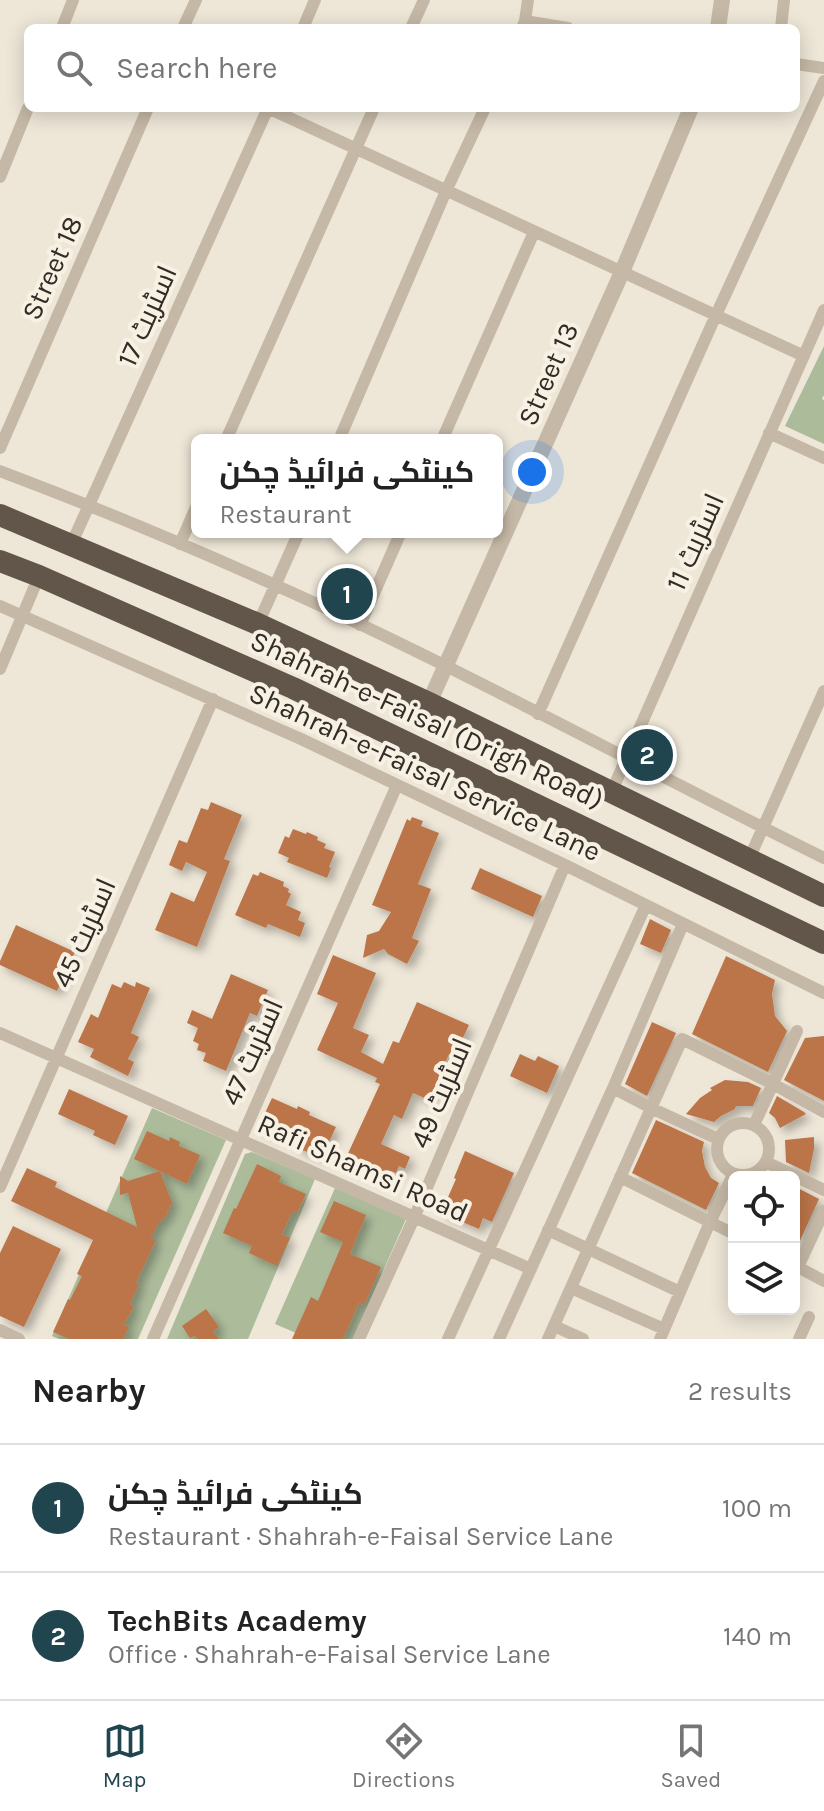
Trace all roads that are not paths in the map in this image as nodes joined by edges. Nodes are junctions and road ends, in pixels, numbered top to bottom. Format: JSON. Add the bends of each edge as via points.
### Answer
{"nodes":[{"id":1,"x":73,"y":0,"type":"edge"},
{"id":2,"x":196,"y":0,"type":"edge"},
{"id":3,"x":315,"y":0,"type":"edge"},
{"id":4,"x":424,"y":0,"type":"edge"},
{"id":5,"x":528,"y":0,"type":"edge"},
{"id":6,"x":722,"y":0,"type":"edge"},
{"id":7,"x":784,"y":0,"type":"edge"},
{"id":8,"x":64,"y":24,"type":"edge"},
{"id":9,"x":185,"y":24,"type":"edge"},
{"id":10,"x":305,"y":24,"type":"edge"},
{"id":11,"x":413,"y":24,"type":"edge"},
{"id":12,"x":524,"y":24,"type":"edge"},
{"id":13,"x":719,"y":24,"type":"edge"},
{"id":14,"x":781,"y":24,"type":"edge"},
{"id":15,"x":800,"y":65,"type":"edge"},
{"id":16,"x":824,"y":68,"type":"edge"},
{"id":17,"x":824,"y":81,"type":"edge"},
{"id":18,"x":26,"y":112,"type":"edge"},
{"id":19,"x":146,"y":112,"type":"edge"},
{"id":20,"x":266,"y":112,"type":"edge"},
{"id":21,"x":277,"y":112,"type":"edge"},
{"id":22,"x":372,"y":112,"type":"edge"},
{"id":23,"x":483,"y":112,"type":"edge"},
{"id":24,"x":689,"y":112,"type":"edge"},
{"id":25,"x":355,"y":148,"type":"junction"},
{"id":26,"x":0,"y":177,"type":"edge"},
{"id":27,"x":446,"y":191,"type":"junction"},
{"id":28,"x":534,"y":232,"type":"junction"},
{"id":29,"x":622,"y":272,"type":"junction"},
{"id":30,"x":824,"y":310,"type":"edge"},
{"id":31,"x":716,"y":315,"type":"junction"},
{"id":32,"x":804,"y":356,"type":"junction"},
{"id":33,"x":769,"y":433,"type":"junction"},
{"id":34,"x":229,"y":434,"type":"edge"},
{"id":35,"x":342,"y":434,"type":"edge"},
{"id":36,"x":445,"y":434,"type":"edge"},
{"id":37,"x":0,"y":448,"type":"edge"},
{"id":38,"x":824,"y":458,"type":"edge"},
{"id":39,"x":1,"y":474,"type":"edge"},
{"id":40,"x":88,"y":505,"type":"junction"},
{"id":41,"x":0,"y":515,"type":"edge"},
{"id":42,"x":191,"y":519,"type":"edge"},
{"id":43,"x":503,"y":537,"type":"edge"},
{"id":44,"x":297,"y":538,"type":"edge"},
{"id":45,"x":398,"y":538,"type":"edge"},
{"id":46,"x":503,"y":538,"type":"edge"},
{"id":47,"x":180,"y":544,"type":"junction"},
{"id":48,"x":71,"y":545,"type":"junction"},
{"id":49,"x":0,"y":561,"type":"edge"},
{"id":50,"x":39,"y":576,"type":"junction"},
{"id":51,"x":277,"y":585,"type":"junction"},
{"id":52,"x":0,"y":606,"type":"edge"},
{"id":53,"x":23,"y":616,"type":"junction"},
{"id":54,"x":258,"y":624,"type":"junction"},
{"id":55,"x":360,"y":625,"type":"junction"},
{"id":56,"x":445,"y":666,"type":"junction"},
{"id":57,"x":0,"y":669,"type":"edge"},
{"id":58,"x":824,"y":691,"type":"edge"},
{"id":59,"x":213,"y":699,"type":"junction"},
{"id":60,"x":429,"y":703,"type":"junction"},
{"id":61,"x":538,"y":714,"type":"junction"},
{"id":62,"x":626,"y":758,"type":"junction"},
{"id":63,"x":397,"y":785,"type":"junction"},
{"id":64,"x":611,"y":793,"type":"junction"},
{"id":65,"x":763,"y":828,"type":"junction"},
{"id":66,"x":824,"y":858,"type":"edge"},
{"id":67,"x":749,"y":859,"type":"junction"},
{"id":68,"x":565,"y":865,"type":"junction"},
{"id":69,"x":824,"y":896,"type":"edge"},
{"id":70,"x":646,"y":905,"type":"junction"},
{"id":71,"x":683,"y":924,"type":"junction"},
{"id":72,"x":824,"y":943,"type":"edge"},
{"id":73,"x":824,"y":993,"type":"edge"},
{"id":74,"x":797,"y":1031,"type":"dead end"},
{"id":75,"x":0,"y":1033,"type":"edge"},
{"id":76,"x":55,"y":1059,"type":"junction"},
{"id":77,"x":773,"y":1084,"type":"junction"},
{"id":78,"x":613,"y":1088,"type":"junction"},
{"id":79,"x":651,"y":1108,"type":"junction"},
{"id":80,"x":824,"y":1112,"type":"edge"},
{"id":81,"x":754,"y":1125,"type":"junction"},
{"id":82,"x":718,"y":1139,"type":"junction"},
{"id":83,"x":240,"y":1140,"type":"junction"},
{"id":84,"x":766,"y":1162,"type":"junction"},
{"id":85,"x":728,"y":1171,"type":"edge"},
{"id":86,"x":758,"y":1171,"type":"edge"},
{"id":87,"x":620,"y":1177,"type":"junction"},
{"id":88,"x":728,"y":1185,"type":"edge"},
{"id":89,"x":0,"y":1187,"type":"edge"},
{"id":90,"x":824,"y":1190,"type":"edge"},
{"id":91,"x":824,"y":1211,"type":"edge"},
{"id":92,"x":414,"y":1218,"type":"junction"},
{"id":93,"x":710,"y":1222,"type":"junction"},
{"id":94,"x":548,"y":1230,"type":"junction"},
{"id":95,"x":728,"y":1231,"type":"edge"},
{"id":96,"x":589,"y":1249,"type":"junction"},
{"id":97,"x":488,"y":1251,"type":"junction"},
{"id":98,"x":800,"y":1258,"type":"edge"},
{"id":99,"x":800,"y":1268,"type":"edge"},
{"id":100,"x":531,"y":1269,"type":"junction"},
{"id":101,"x":824,"y":1281,"type":"edge"},
{"id":102,"x":571,"y":1288,"type":"junction"},
{"id":103,"x":680,"y":1292,"type":"junction"},
{"id":104,"x":809,"y":1317,"type":"dead end"},
{"id":105,"x":554,"y":1326,"type":"junction"},
{"id":106,"x":0,"y":1330,"type":"edge"},
{"id":107,"x":662,"y":1334,"type":"edge"},
{"id":108,"x":19,"y":1339,"type":"edge"},
{"id":109,"x":153,"y":1339,"type":"edge"},
{"id":110,"x":359,"y":1339,"type":"edge"},
{"id":111,"x":448,"y":1339,"type":"edge"},
{"id":112,"x":499,"y":1339,"type":"edge"},
{"id":113,"x":548,"y":1339,"type":"edge"},
{"id":114,"x":583,"y":1339,"type":"edge"},
{"id":115,"x":799,"y":1339,"type":"edge"}],
"edges":[{"from":1,"to":8,"type":"street"},
{"from":2,"to":9,"type":"street"},
{"from":3,"to":10,"type":"street"},
{"from":4,"to":11,"type":"street"},
{"from":5,"to":12,"type":"street"},
{"from":6,"to":13,"type":"street"},
{"from":7,"to":14,"type":"street"},
{"from":15,"to":16,"type":"street"},
{"from":17,"to":31,"type":"street"},
{"from":18,"to":26,"type":"street"},
{"from":19,"to":37,"type":"street","name":"Street 18"},
{"from":20,"to":40,"type":"street","name":"اسٹریٹ 17"},
{"from":21,"to":25,"type":"street"},
{"from":22,"to":25,"type":"street"},
{"from":23,"to":27,"type":"street"},
{"from":24,"to":29,"type":"street","name":"Street 13"},
{"from":25,"to":27,"type":"street"},
{"from":25,"to":34,"type":"street"},
{"from":27,"to":28,"type":"street"},
{"from":27,"to":35,"type":"street"},
{"from":28,"to":29,"type":"street"},
{"from":28,"to":36,"type":"street"},
{"from":29,"to":31,"type":"street"},
{"from":29,"to":43,"type":"street","name":"Street 13"},
{"from":30,"to":32,"type":"street","name":"اسٹریٹ 11"},
{"from":31,"to":32,"type":"street"},
{"from":31,"to":61,"type":"street"},
{"from":32,"to":33,"type":"street","name":"اسٹریٹ 11"},
{"from":33,"to":38,"type":"street"},
{"from":33,"to":62,"type":"street","name":"اسٹریٹ 11"},
{"from":39,"to":40,"type":"street"},
{"from":40,"to":47,"type":"street"},
{"from":40,"to":48,"type":"street","name":"اسٹریٹ 17"},
{"from":41,"to":48,"type":"highway","name":"Shahrah-e-Faisal (Drigh Road)"},
{"from":42,"to":47,"type":"street"},
{"from":44,"to":51,"type":"street"},
{"from":45,"to":55,"type":"street"},
{"from":46,"to":56,"type":"street","name":"Street 13"},
{"from":47,"to":51,"type":"street"},
{"from":48,"to":54,"type":"highway","name":"Shahrah-e-Faisal (Drigh Road)"},
{"from":49,"to":50,"type":"highway","name":"Shahrah-e-Faisal (Drigh Road)"},
{"from":50,"to":53,"type":"street"},
{"from":50,"to":72,"type":"highway","name":"Shahrah-e-Faisal (Drigh Road)","via":[[293,688]]},
{"from":51,"to":54,"type":"street"},
{"from":51,"to":55,"type":"street"},
{"from":52,"to":53,"type":"street","name":"Shahrah-e-Faisal Service Lane"},
{"from":53,"to":57,"type":"street"},
{"from":53,"to":59,"type":"street","name":"Shahrah-e-Faisal Service Lane"},
{"from":54,"to":60,"type":"highway","name":"Shahrah-e-Faisal (Drigh Road)"},
{"from":55,"to":56,"type":"street"},
{"from":56,"to":60,"type":"street","name":"Street 13"},
{"from":56,"to":61,"type":"street"},
{"from":58,"to":65,"type":"street"},
{"from":59,"to":63,"type":"street","name":"Shahrah-e-Faisal Service Lane"},
{"from":59,"to":76,"type":"street","name":"اسٹریٹ 45"},
{"from":60,"to":64,"type":"highway","name":"Shahrah-e-Faisal (Drigh Road)"},
{"from":61,"to":62,"type":"street"},
{"from":62,"to":64,"type":"street","name":"اسٹریٹ 11"},
{"from":62,"to":65,"type":"street"},
{"from":63,"to":68,"type":"street","name":"Shahrah-e-Faisal Service Lane"},
{"from":63,"to":83,"type":"street","name":"اسٹریٹ 47"},
{"from":64,"to":67,"type":"highway","name":"Shahrah-e-Faisal (Drigh Road)"},
{"from":65,"to":66,"type":"street"},
{"from":65,"to":67,"type":"street"},
{"from":67,"to":69,"type":"highway","name":"Shahrah-e-Faisal (Drigh Road)"},
{"from":68,"to":70,"type":"street","name":"Shahrah-e-Faisal Service Lane"},
{"from":68,"to":92,"type":"street","name":"اسٹریٹ 49"},
{"from":70,"to":71,"type":"street","name":"Shahrah-e-Faisal Service Lane"},
{"from":70,"to":97,"type":"street"},
{"from":71,"to":73,"type":"street","name":"Shahrah-e-Faisal Service Lane"},
{"from":71,"to":78,"type":"street"},
{"from":74,"to":77,"type":"street"},
{"from":75,"to":76,"type":"street","name":"Rafi Shamsi Road"},
{"from":76,"to":83,"type":"street","name":"Rafi Shamsi Road"},
{"from":76,"to":89,"type":"street","name":"اسٹریٹ 45"},
{"from":77,"to":79,"type":"street","via":[[682,1039]]},
{"from":77,"to":80,"type":"street"},
{"from":77,"to":81,"type":"street"},
{"from":78,"to":79,"type":"street"},
{"from":78,"to":94,"type":"street"},
{"from":79,"to":82,"type":"street"},
{"from":79,"to":87,"type":"street"},
{"from":81,"to":82,"type":"street","via":[[734,1125]]},
{"from":81,"to":84,"type":"street","via":[[766,1137]]},
{"from":82,"to":85,"type":"street","via":[[718,1156]]},
{"from":83,"to":92,"type":"street","name":"Rafi Shamsi Road"},
{"from":83,"to":109,"type":"street","name":"اسٹریٹ 47"},
{"from":84,"to":86,"type":"street"},
{"from":84,"to":90,"type":"street"},
{"from":87,"to":93,"type":"street"},
{"from":87,"to":96,"type":"street"},
{"from":88,"to":93,"type":"street"},
{"from":91,"to":98,"type":"street"},
{"from":92,"to":97,"type":"street","name":"Rafi Shamsi Road"},
{"from":92,"to":110,"type":"street","name":"اسٹریٹ 49"},
{"from":93,"to":95,"type":"street"},
{"from":93,"to":103,"type":"street"},
{"from":94,"to":96,"type":"street"},
{"from":94,"to":100,"type":"street"},
{"from":96,"to":102,"type":"street"},
{"from":96,"to":103,"type":"street"},
{"from":97,"to":100,"type":"street","name":"Rafi Shamsi Road"},
{"from":97,"to":111,"type":"street"},
{"from":99,"to":101,"type":"street"},
{"from":100,"to":112,"type":"street"},
{"from":102,"to":105,"type":"street"},
{"from":102,"to":107,"type":"street"},
{"from":103,"to":107,"type":"street"},
{"from":104,"to":115,"type":"street"},
{"from":105,"to":113,"type":"street"},
{"from":105,"to":114,"type":"street"},
{"from":106,"to":108,"type":"street"}]}
